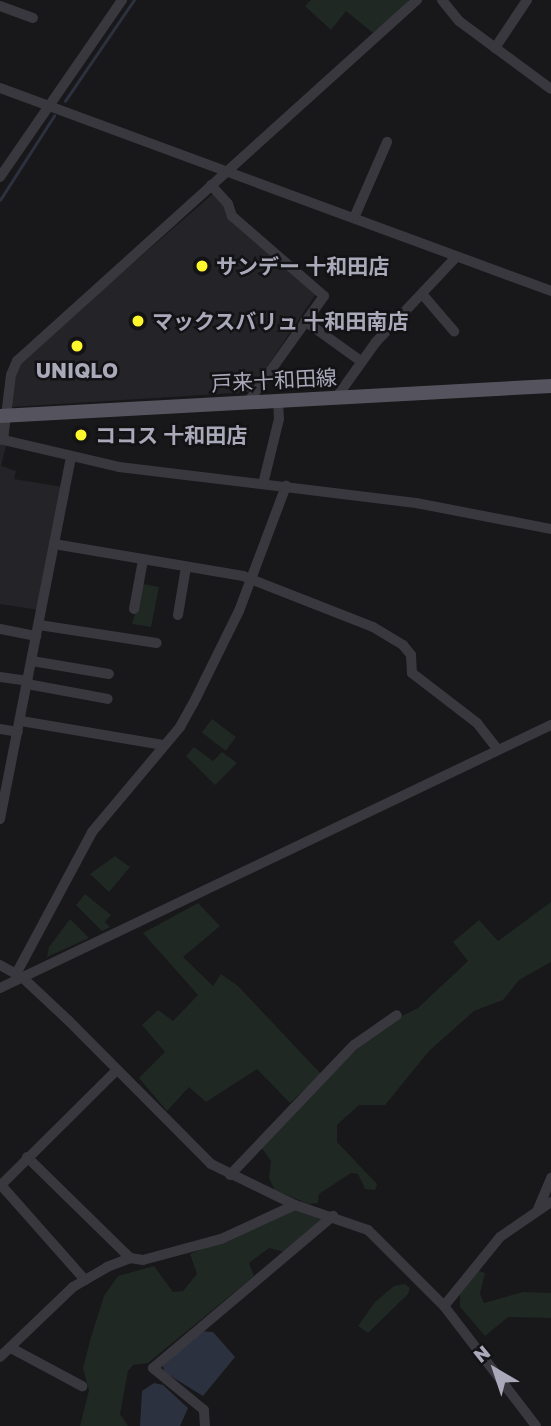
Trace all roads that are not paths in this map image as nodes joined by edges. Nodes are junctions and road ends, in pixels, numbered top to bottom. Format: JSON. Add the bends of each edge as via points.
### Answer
{"nodes":[{"id":1,"x":122,"y":0,"type":"edge"},
{"id":2,"x":417,"y":0,"type":"edge"},
{"id":3,"x":442,"y":0,"type":"edge"},
{"id":4,"x":527,"y":0,"type":"edge"},
{"id":5,"x":0,"y":6,"type":"edge"},
{"id":6,"x":33,"y":18,"type":"dead end"},
{"id":7,"x":495,"y":48,"type":"junction"},
{"id":8,"x":0,"y":88,"type":"edge"},
{"id":9,"x":551,"y":89,"type":"edge"},
{"id":10,"x":49,"y":105,"type":"junction"},
{"id":11,"x":387,"y":142,"type":"dead end"},
{"id":12,"x":224,"y":171,"type":"junction"},
{"id":13,"x":0,"y":177,"type":"edge"},
{"id":14,"x":211,"y":185,"type":"junction"},
{"id":15,"x":354,"y":218,"type":"junction"},
{"id":16,"x":456,"y":257,"type":"junction"},
{"id":17,"x":551,"y":291,"type":"edge"},
{"id":18,"x":423,"y":296,"type":"junction"},
{"id":19,"x":306,"y":321,"type":"junction"},
{"id":20,"x":454,"y":331,"type":"dead end"},
{"id":21,"x":362,"y":362,"type":"junction"},
{"id":22,"x":551,"y":386,"type":"edge"},
{"id":23,"x":336,"y":398,"type":"junction"},
{"id":24,"x":278,"y":401,"type":"junction"},
{"id":25,"x":248,"y":402,"type":"junction"},
{"id":26,"x":2,"y":416,"type":"edge"},
{"id":27,"x":1,"y":440,"type":"edge"},
{"id":28,"x":71,"y":457,"type":"junction"},
{"id":29,"x":263,"y":484,"type":"junction"},
{"id":30,"x":286,"y":486,"type":"junction"},
{"id":31,"x":551,"y":529,"type":"edge"},
{"id":32,"x":54,"y":544,"type":"junction"},
{"id":33,"x":143,"y":560,"type":"junction"},
{"id":34,"x":186,"y":568,"type":"junction"},
{"id":35,"x":252,"y":580,"type":"junction"},
{"id":36,"x":134,"y":610,"type":"dead end"},
{"id":37,"x":178,"y":615,"type":"dead end"},
{"id":38,"x":0,"y":629,"type":"edge"},
{"id":39,"x":38,"y":630,"type":"junction"},
{"id":40,"x":157,"y":643,"type":"dead end"},
{"id":41,"x":32,"y":661,"type":"junction"},
{"id":42,"x":109,"y":674,"type":"dead end"},
{"id":43,"x":0,"y":677,"type":"edge"},
{"id":44,"x":28,"y":682,"type":"junction"},
{"id":45,"x":108,"y":699,"type":"dead end"},
{"id":46,"x":551,"y":725,"type":"edge"},
{"id":47,"x":19,"y":726,"type":"junction"},
{"id":48,"x":0,"y":729,"type":"edge"},
{"id":49,"x":163,"y":745,"type":"junction"},
{"id":50,"x":498,"y":750,"type":"junction"},
{"id":51,"x":0,"y":819,"type":"edge"},
{"id":52,"x":0,"y":965,"type":"edge"},
{"id":53,"x":19,"y":976,"type":"junction"},
{"id":54,"x":0,"y":988,"type":"edge"},
{"id":55,"x":397,"y":1015,"type":"dead end"},
{"id":56,"x":117,"y":1070,"type":"junction"},
{"id":57,"x":27,"y":1157,"type":"junction"},
{"id":58,"x":230,"y":1175,"type":"junction"},
{"id":59,"x":551,"y":1178,"type":"edge"},
{"id":60,"x":1,"y":1186,"type":"edge"},
{"id":61,"x":551,"y":1202,"type":"edge"},
{"id":62,"x":295,"y":1205,"type":"junction"},
{"id":63,"x":538,"y":1209,"type":"junction"},
{"id":64,"x":333,"y":1216,"type":"junction"},
{"id":65,"x":130,"y":1258,"type":"junction"},
{"id":66,"x":85,"y":1279,"type":"junction"},
{"id":67,"x":443,"y":1306,"type":"junction"},
{"id":68,"x":11,"y":1348,"type":"junction"},
{"id":69,"x":0,"y":1357,"type":"edge"},
{"id":70,"x":82,"y":1386,"type":"dead end"},
{"id":71,"x":205,"y":1426,"type":"edge"},
{"id":72,"x":536,"y":1426,"type":"edge"}],
"edges":[{"from":1,"to":10,"type":"street"},
{"from":2,"to":12,"type":"street"},
{"from":3,"to":7,"type":"street","via":[[459,21]]},
{"from":4,"to":7,"type":"street"},
{"from":5,"to":6,"type":"street"},
{"from":7,"to":9,"type":"street"},
{"from":8,"to":10,"type":"street"},
{"from":10,"to":12,"type":"street"},
{"from":10,"to":13,"type":"street"},
{"from":11,"to":15,"type":"street"},
{"from":12,"to":14,"type":"street"},
{"from":12,"to":15,"type":"street"},
{"from":14,"to":19,"type":"street","via":[[232,216],[324,296]]},
{"from":14,"to":26,"type":"street","via":[[17,361]]},
{"from":15,"to":16,"type":"street"},
{"from":16,"to":17,"type":"street"},
{"from":16,"to":18,"type":"street"},
{"from":18,"to":20,"type":"street"},
{"from":18,"to":21,"type":"street"},
{"from":19,"to":21,"type":"street"},
{"from":19,"to":25,"type":"street"},
{"from":21,"to":23,"type":"street"},
{"from":22,"to":23,"type":"main road","name":"戸来十和田線"},
{"from":23,"to":24,"type":"main road","name":"戸来十和田線"},
{"from":24,"to":25,"type":"main road","name":"戸来十和田線"},
{"from":24,"to":29,"type":"street","via":[[279,419]]},
{"from":25,"to":26,"type":"main road","name":"戸来十和田線"},
{"from":26,"to":27,"type":"street"},
{"from":27,"to":28,"type":"street"},
{"from":28,"to":29,"type":"street"},
{"from":28,"to":32,"type":"street"},
{"from":29,"to":30,"type":"street"},
{"from":30,"to":31,"type":"street","via":[[416,503]]},
{"from":30,"to":35,"type":"street"},
{"from":32,"to":33,"type":"street"},
{"from":32,"to":39,"type":"street"},
{"from":33,"to":34,"type":"street"},
{"from":33,"to":36,"type":"street"},
{"from":34,"to":35,"type":"street"},
{"from":34,"to":37,"type":"street"},
{"from":35,"to":49,"type":"street","via":[[193,704]]},
{"from":35,"to":50,"type":"street","via":[[373,627],[402,645],[411,655],[412,673],[477,723]]},
{"from":38,"to":39,"type":"street"},
{"from":39,"to":40,"type":"street"},
{"from":39,"to":41,"type":"street"},
{"from":41,"to":42,"type":"street"},
{"from":41,"to":44,"type":"street"},
{"from":43,"to":44,"type":"street"},
{"from":44,"to":45,"type":"street"},
{"from":44,"to":47,"type":"street"},
{"from":46,"to":50,"type":"street"},
{"from":47,"to":48,"type":"street"},
{"from":47,"to":49,"type":"street"},
{"from":47,"to":51,"type":"street"},
{"from":49,"to":53,"type":"street","via":[[92,832]]},
{"from":50,"to":53,"type":"street"},
{"from":52,"to":53,"type":"street"},
{"from":53,"to":54,"type":"street"},
{"from":53,"to":56,"type":"street"},
{"from":55,"to":58,"type":"street","via":[[354,1045]]},
{"from":56,"to":57,"type":"street"},
{"from":56,"to":58,"type":"street","via":[[211,1164]]},
{"from":57,"to":60,"type":"street"},
{"from":57,"to":65,"type":"street"},
{"from":58,"to":62,"type":"street"},
{"from":59,"to":63,"type":"street"},
{"from":60,"to":66,"type":"street"},
{"from":61,"to":63,"type":"street"},
{"from":62,"to":64,"type":"street"},
{"from":62,"to":65,"type":"street","via":[[221,1239],[143,1260]]},
{"from":63,"to":67,"type":"street","via":[[479,1258]]},
{"from":64,"to":67,"type":"street","via":[[363,1226]]},
{"from":64,"to":71,"type":"street","via":[[153,1368],[204,1410]]},
{"from":65,"to":66,"type":"street"},
{"from":66,"to":68,"type":"street"},
{"from":67,"to":72,"type":"street"},
{"from":68,"to":69,"type":"street"},
{"from":68,"to":70,"type":"street"}]}
